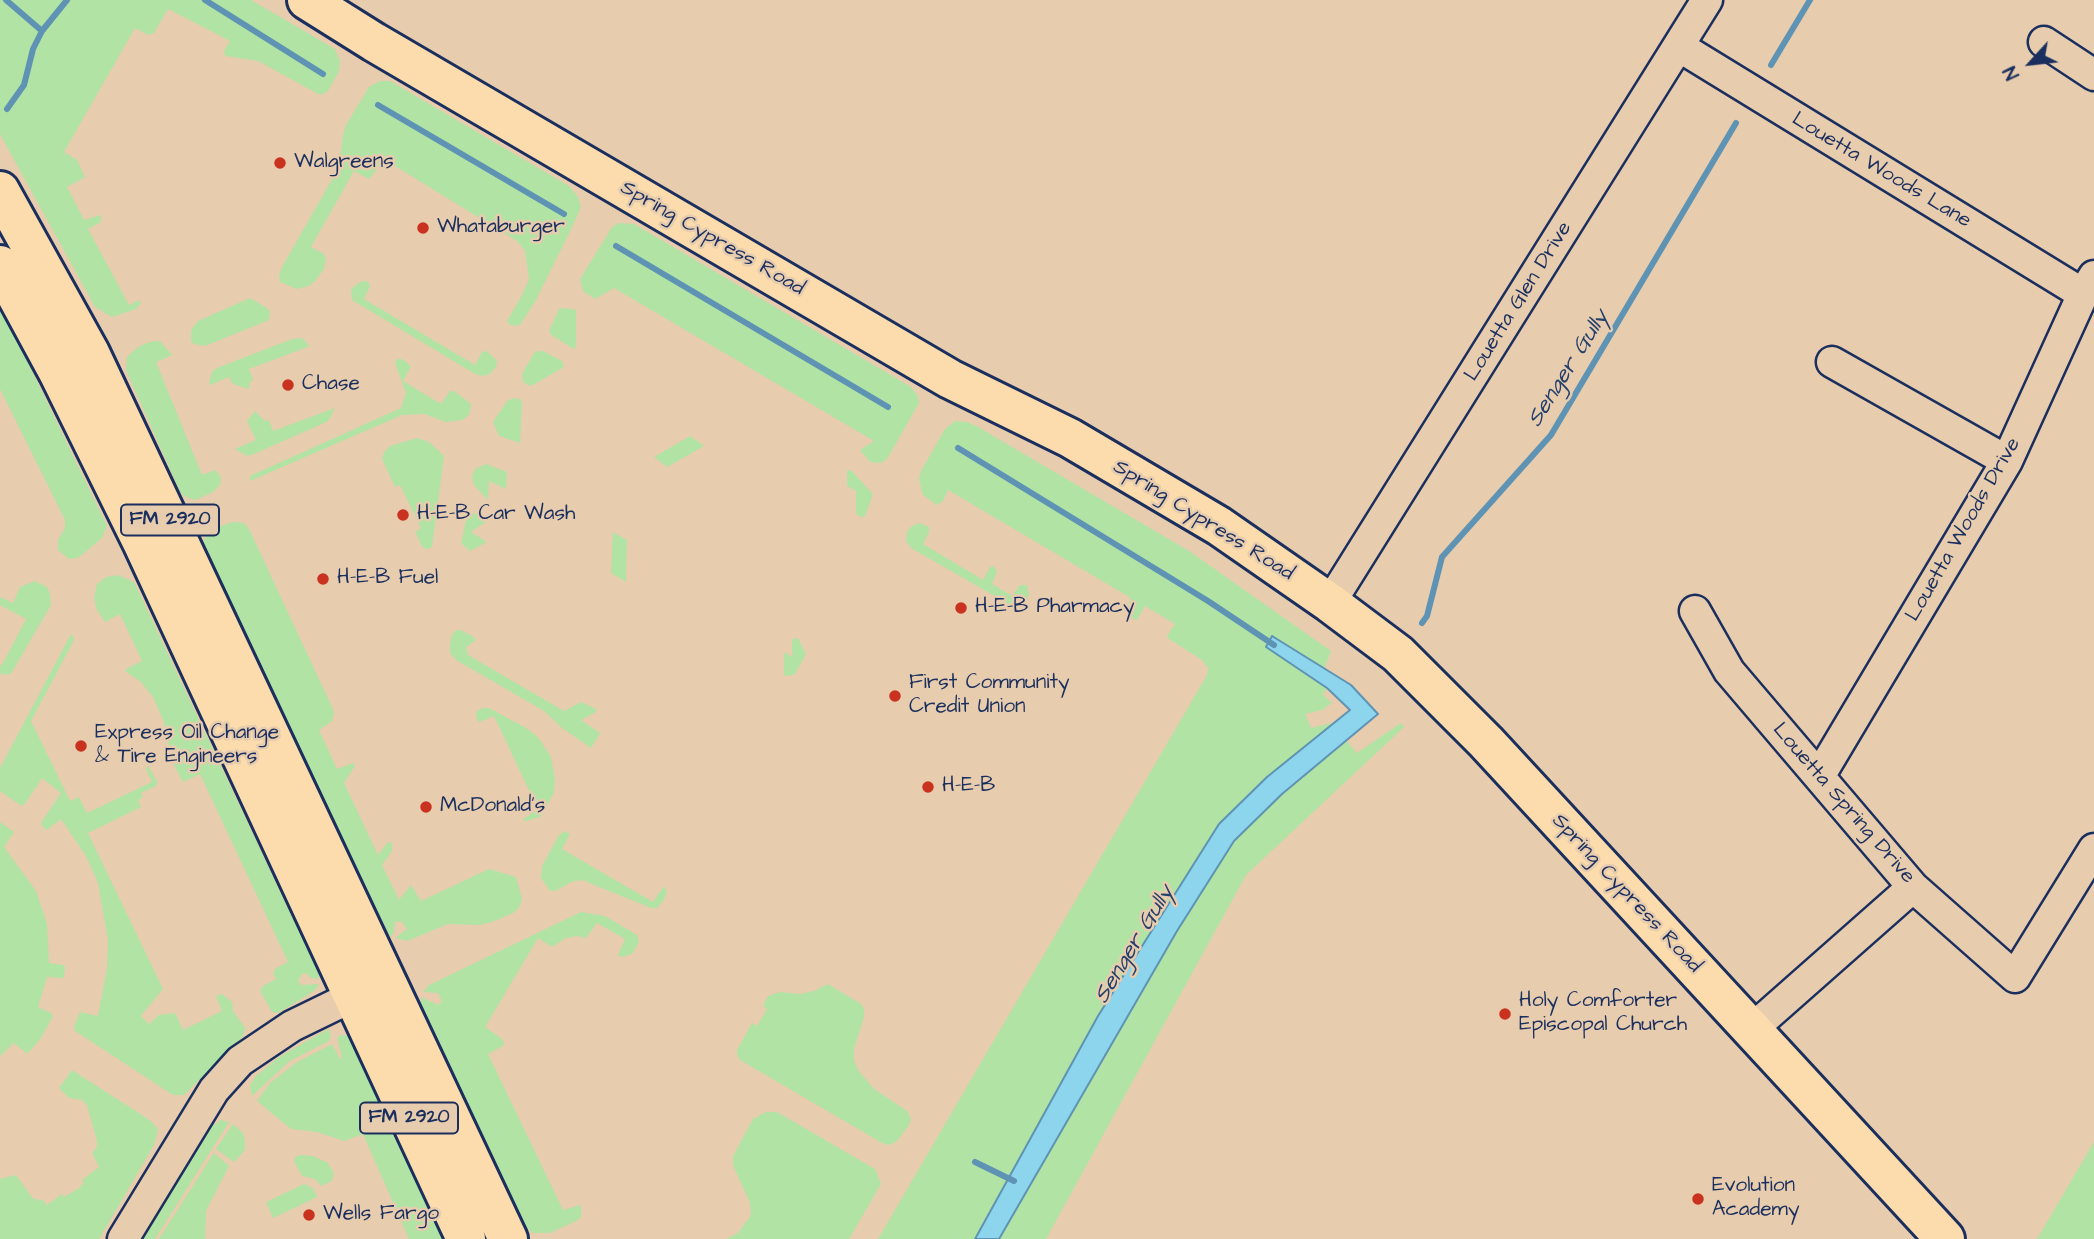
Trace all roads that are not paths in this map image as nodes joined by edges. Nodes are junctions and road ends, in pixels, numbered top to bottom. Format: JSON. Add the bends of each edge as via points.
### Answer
{"nodes":[{"id":1,"x":307,"y":0,"type":"edge"},
{"id":2,"x":1707,"y":0,"type":"edge"},
{"id":3,"x":2044,"y":43,"type":"dead end"},
{"id":4,"x":1680,"y":47,"type":"junction"},
{"id":5,"x":2094,"y":75,"type":"edge"},
{"id":6,"x":0,"y":191,"type":"edge"},
{"id":7,"x":0,"y":265,"type":"edge"},
{"id":8,"x":2089,"y":285,"type":"edge"},
{"id":9,"x":1832,"y":362,"type":"dead end"},
{"id":10,"x":2007,"y":461,"type":"junction"},
{"id":11,"x":1330,"y":603,"type":"junction"},
{"id":12,"x":1695,"y":611,"type":"dead end"},
{"id":13,"x":1819,"y":775,"type":"junction"},
{"id":14,"x":2094,"y":849,"type":"edge"},
{"id":15,"x":1913,"y":887,"type":"junction"},
{"id":16,"x":386,"y":980,"type":"junction"},
{"id":17,"x":353,"y":997,"type":"junction"},
{"id":18,"x":1751,"y":1030,"type":"junction"},
{"id":19,"x":123,"y":1239,"type":"edge"},
{"id":20,"x":466,"y":1239,"type":"edge"},
{"id":21,"x":508,"y":1239,"type":"edge"},
{"id":22,"x":1945,"y":1239,"type":"edge"}],
"edges":[{"from":1,"to":11,"type":"main road","name":"Spring Cypress Road","via":[[950,379],[1070,438],[1219,526]]},
{"from":2,"to":4,"type":"street","name":"Louetta Glen Drive"},
{"from":3,"to":5,"type":"street"},
{"from":4,"to":8,"type":"street","name":"Louetta Woods Lane"},
{"from":4,"to":11,"type":"street","name":"Louetta Glen Drive"},
{"from":6,"to":16,"type":"main road","name":"FM 2920","number":"FM 2920","via":[[90,352]]},
{"from":7,"to":17,"type":"main road","name":"FM 2920","number":"FM 2920","via":[[142,542]]},
{"from":8,"to":10,"type":"street","name":"Louetta Woods Drive"},
{"from":9,"to":10,"type":"street"},
{"from":10,"to":13,"type":"street","name":"Louetta Woods Drive"},
{"from":11,"to":18,"type":"main road","name":"Spring Cypress Road","via":[[1398,654],[1486,742]]},
{"from":12,"to":13,"type":"street","name":"Louetta Spring Drive","via":[[1729,671]]},
{"from":13,"to":15,"type":"street","name":"Louetta Spring Drive"},
{"from":14,"to":15,"type":"street","name":"Louetta Spring Drive","via":[[2015,977]]},
{"from":15,"to":18,"type":"street"},
{"from":16,"to":17,"type":"street"},
{"from":16,"to":21,"type":"main road","name":"FM 2920","number":"FM 2920"},
{"from":17,"to":19,"type":"street","via":[[292,1026],[240,1061],[214,1090]]},
{"from":17,"to":20,"type":"main road","name":"FM 2920","number":"FM 2920"},
{"from":18,"to":22,"type":"main road","name":"Spring Cypress Road"}]}
